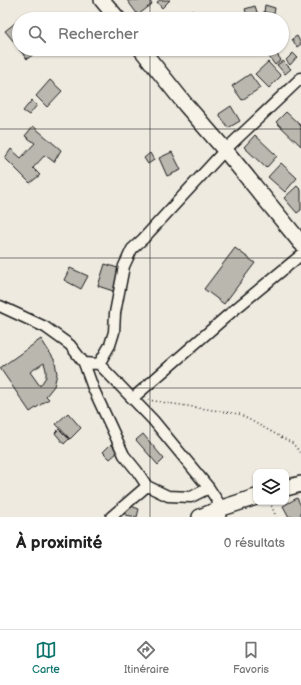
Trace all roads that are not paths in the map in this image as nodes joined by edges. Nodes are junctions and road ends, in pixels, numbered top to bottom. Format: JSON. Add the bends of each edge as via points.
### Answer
{"nodes":[{"id":1,"x":102,"y":0,"type":"edge"},
{"id":2,"x":112,"y":12,"type":"edge"},
{"id":3,"x":147,"y":56,"type":"edge"},
{"id":4,"x":301,"y":78,"type":"edge"},
{"id":5,"x":225,"y":150,"type":"junction"},
{"id":6,"x":301,"y":243,"type":"edge"},
{"id":7,"x":301,"y":255,"type":"edge"},
{"id":8,"x":0,"y":306,"type":"edge"},
{"id":9,"x":84,"y":363,"type":"junction"},
{"id":10,"x":99,"y":364,"type":"junction"},
{"id":11,"x":133,"y":398,"type":"junction"},
{"id":12,"x":301,"y":484,"type":"edge"},
{"id":13,"x":147,"y":486,"type":"junction"},
{"id":14,"x":289,"y":487,"type":"edge"},
{"id":15,"x":209,"y":488,"type":"junction"},
{"id":16,"x":253,"y":498,"type":"edge"},
{"id":17,"x":221,"y":512,"type":"edge"},
{"id":18,"x":111,"y":517,"type":"edge"},
{"id":19,"x":200,"y":517,"type":"edge"}],
"edges":[{"from":1,"to":2,"type":"street"},
{"from":3,"to":5,"type":"street"},
{"from":4,"to":5,"type":"street"},
{"from":5,"to":6,"type":"street"},
{"from":5,"to":10,"type":"street","via":[[132,248],[124,266],[114,313],[114,332]]},
{"from":7,"to":11,"type":"street"},
{"from":8,"to":9,"type":"street","via":[[45,327],[70,345]]},
{"from":9,"to":10,"type":"street"},
{"from":9,"to":13,"type":"street","via":[[124,454]]},
{"from":10,"to":11,"type":"street"},
{"from":11,"to":15,"type":"street"},
{"from":12,"to":14,"type":"street"},
{"from":13,"to":15,"type":"street","via":[[168,496],[191,497]]},
{"from":13,"to":18,"type":"street"},
{"from":15,"to":17,"type":"street"},
{"from":16,"to":17,"type":"street"},
{"from":17,"to":19,"type":"street"}]}
